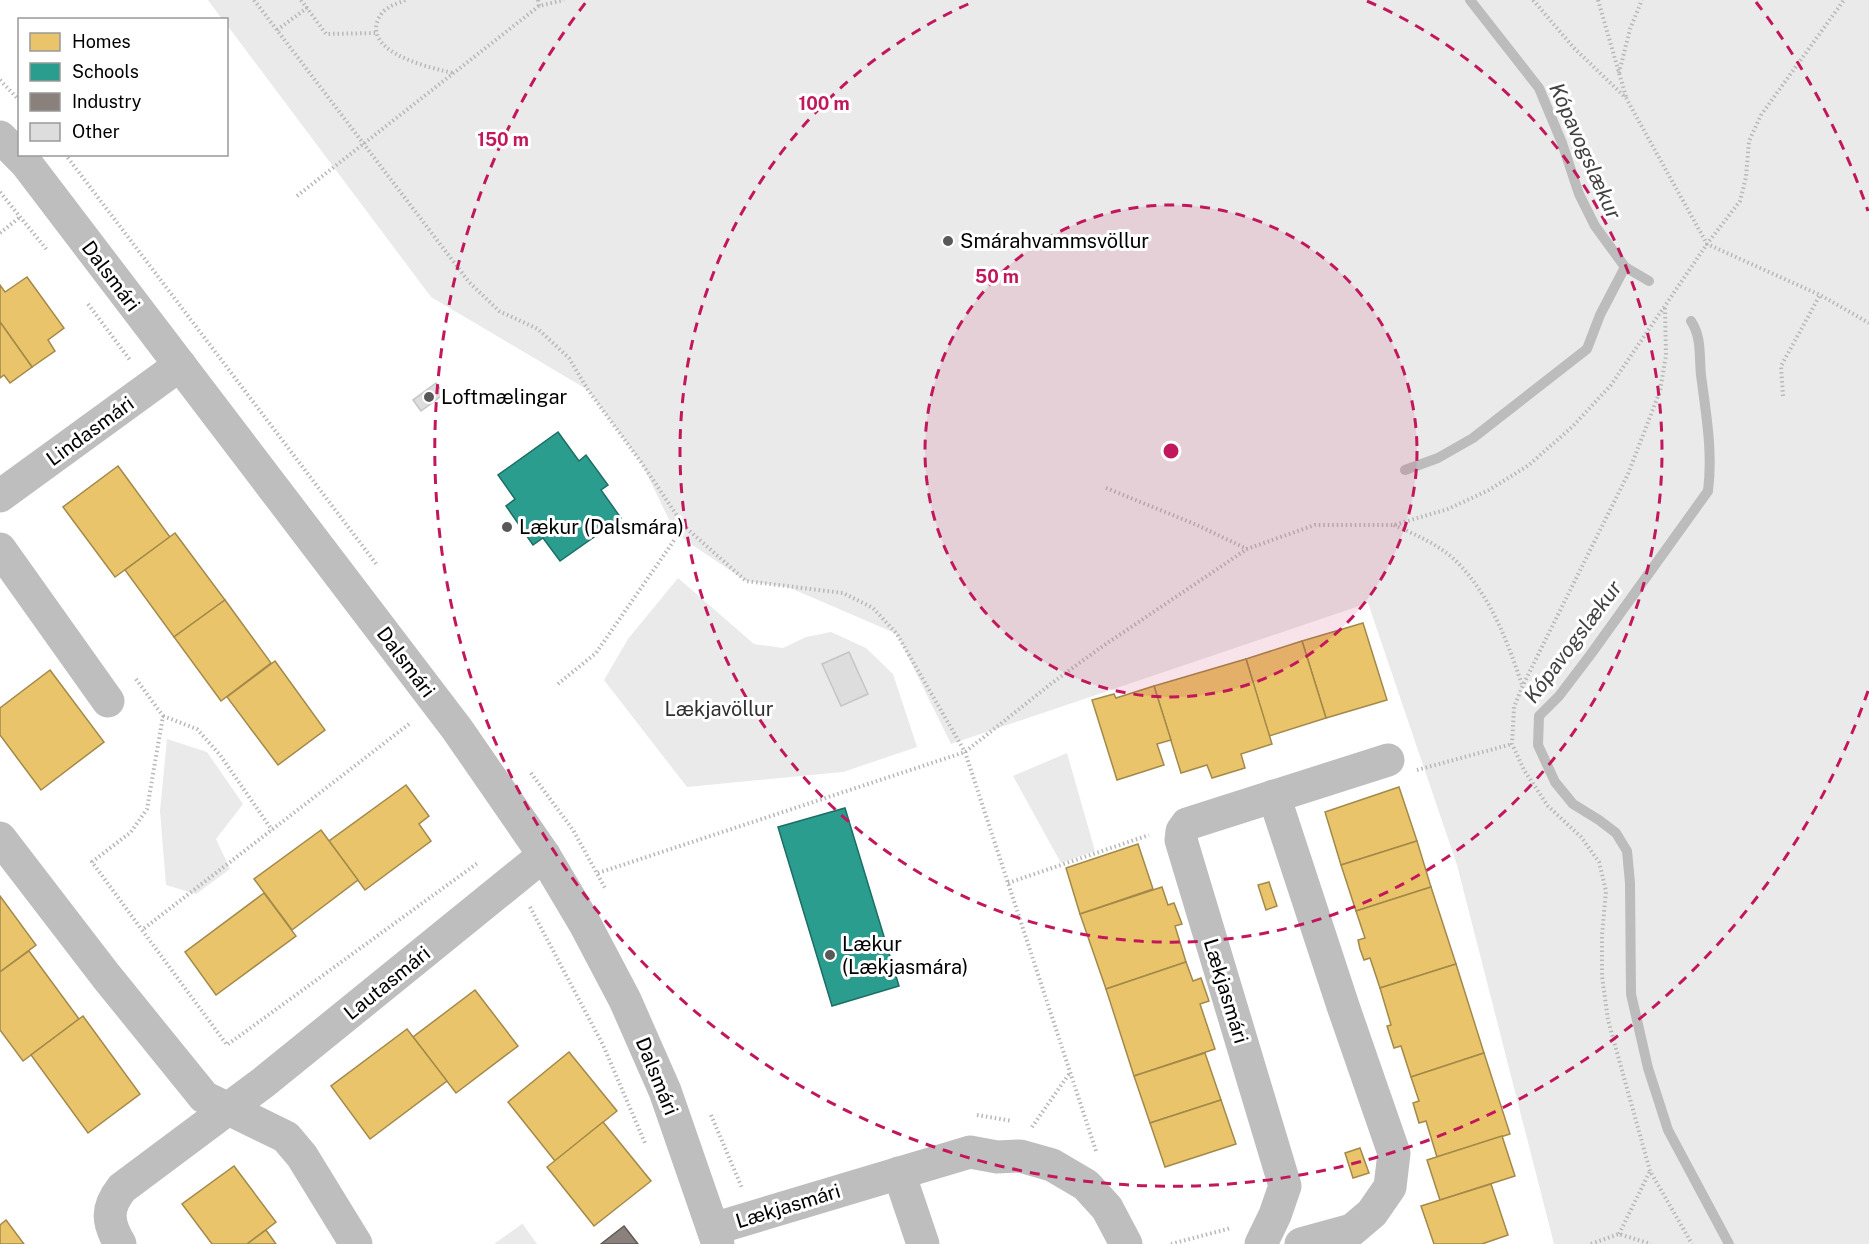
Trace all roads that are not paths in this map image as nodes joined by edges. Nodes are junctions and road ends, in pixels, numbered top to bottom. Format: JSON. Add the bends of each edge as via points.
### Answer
{"nodes":[{"id":1,"x":0,"y":137,"type":"edge"},
{"id":2,"x":18,"y":155,"type":"edge"},
{"id":3,"x":19,"y":156,"type":"edge"},
{"id":4,"x":180,"y":365,"type":"junction"},
{"id":5,"x":0,"y":496,"type":"edge"},
{"id":6,"x":0,"y":549,"type":"edge"},
{"id":7,"x":108,"y":701,"type":"dead end"},
{"id":8,"x":1388,"y":759,"type":"dead end"},
{"id":9,"x":1274,"y":796,"type":"junction"},
{"id":10,"x":0,"y":838,"type":"edge"},
{"id":11,"x":544,"y":855,"type":"junction"},
{"id":12,"x":229,"y":1109,"type":"junction"},
{"id":13,"x":898,"y":1173,"type":"junction"},
{"id":14,"x":1268,"y":1230,"type":"edge"},
{"id":15,"x":715,"y":1236,"type":"edge"},
{"id":16,"x":120,"y":1244,"type":"edge"},
{"id":17,"x":356,"y":1244,"type":"edge"},
{"id":18,"x":922,"y":1244,"type":"edge"},
{"id":19,"x":1126,"y":1244,"type":"edge"},
{"id":20,"x":1301,"y":1244,"type":"edge"}],
"edges":[{"from":1,"to":2,"type":"street","name":"Dalsmári"},
{"from":3,"to":4,"type":"street","name":"Dalsmári"},
{"from":4,"to":5,"type":"street","name":"Lindasmári"},
{"from":4,"to":11,"type":"street","name":"Dalsmári","via":[[457,729]]},
{"from":6,"to":7,"type":"street"},
{"from":8,"to":9,"type":"street"},
{"from":9,"to":14,"type":"street","name":"Lækjasmári","via":[[1187,824],[1181,840],[1285,1186]]},
{"from":9,"to":20,"type":"street","via":[[1394,1153],[1390,1187],[1372,1213],[1352,1230]]},
{"from":10,"to":12,"type":"street","via":[[204,1097]]},
{"from":11,"to":12,"type":"street","name":"Lautasmári"},
{"from":11,"to":15,"type":"street","name":"Dalsmári","via":[[625,1000],[665,1091]]},
{"from":12,"to":16,"type":"street","name":"Lautasmári","via":[[122,1188],[110,1212],[111,1228]]},
{"from":12,"to":17,"type":"street","via":[[286,1137]]},
{"from":13,"to":15,"type":"street","name":"Lækjasmári"},
{"from":13,"to":18,"type":"street"},
{"from":13,"to":19,"type":"street","name":"Lækjasmári","via":[[970,1152],[1020,1156],[1052,1165],[1086,1185],[1107,1208]]}]}
